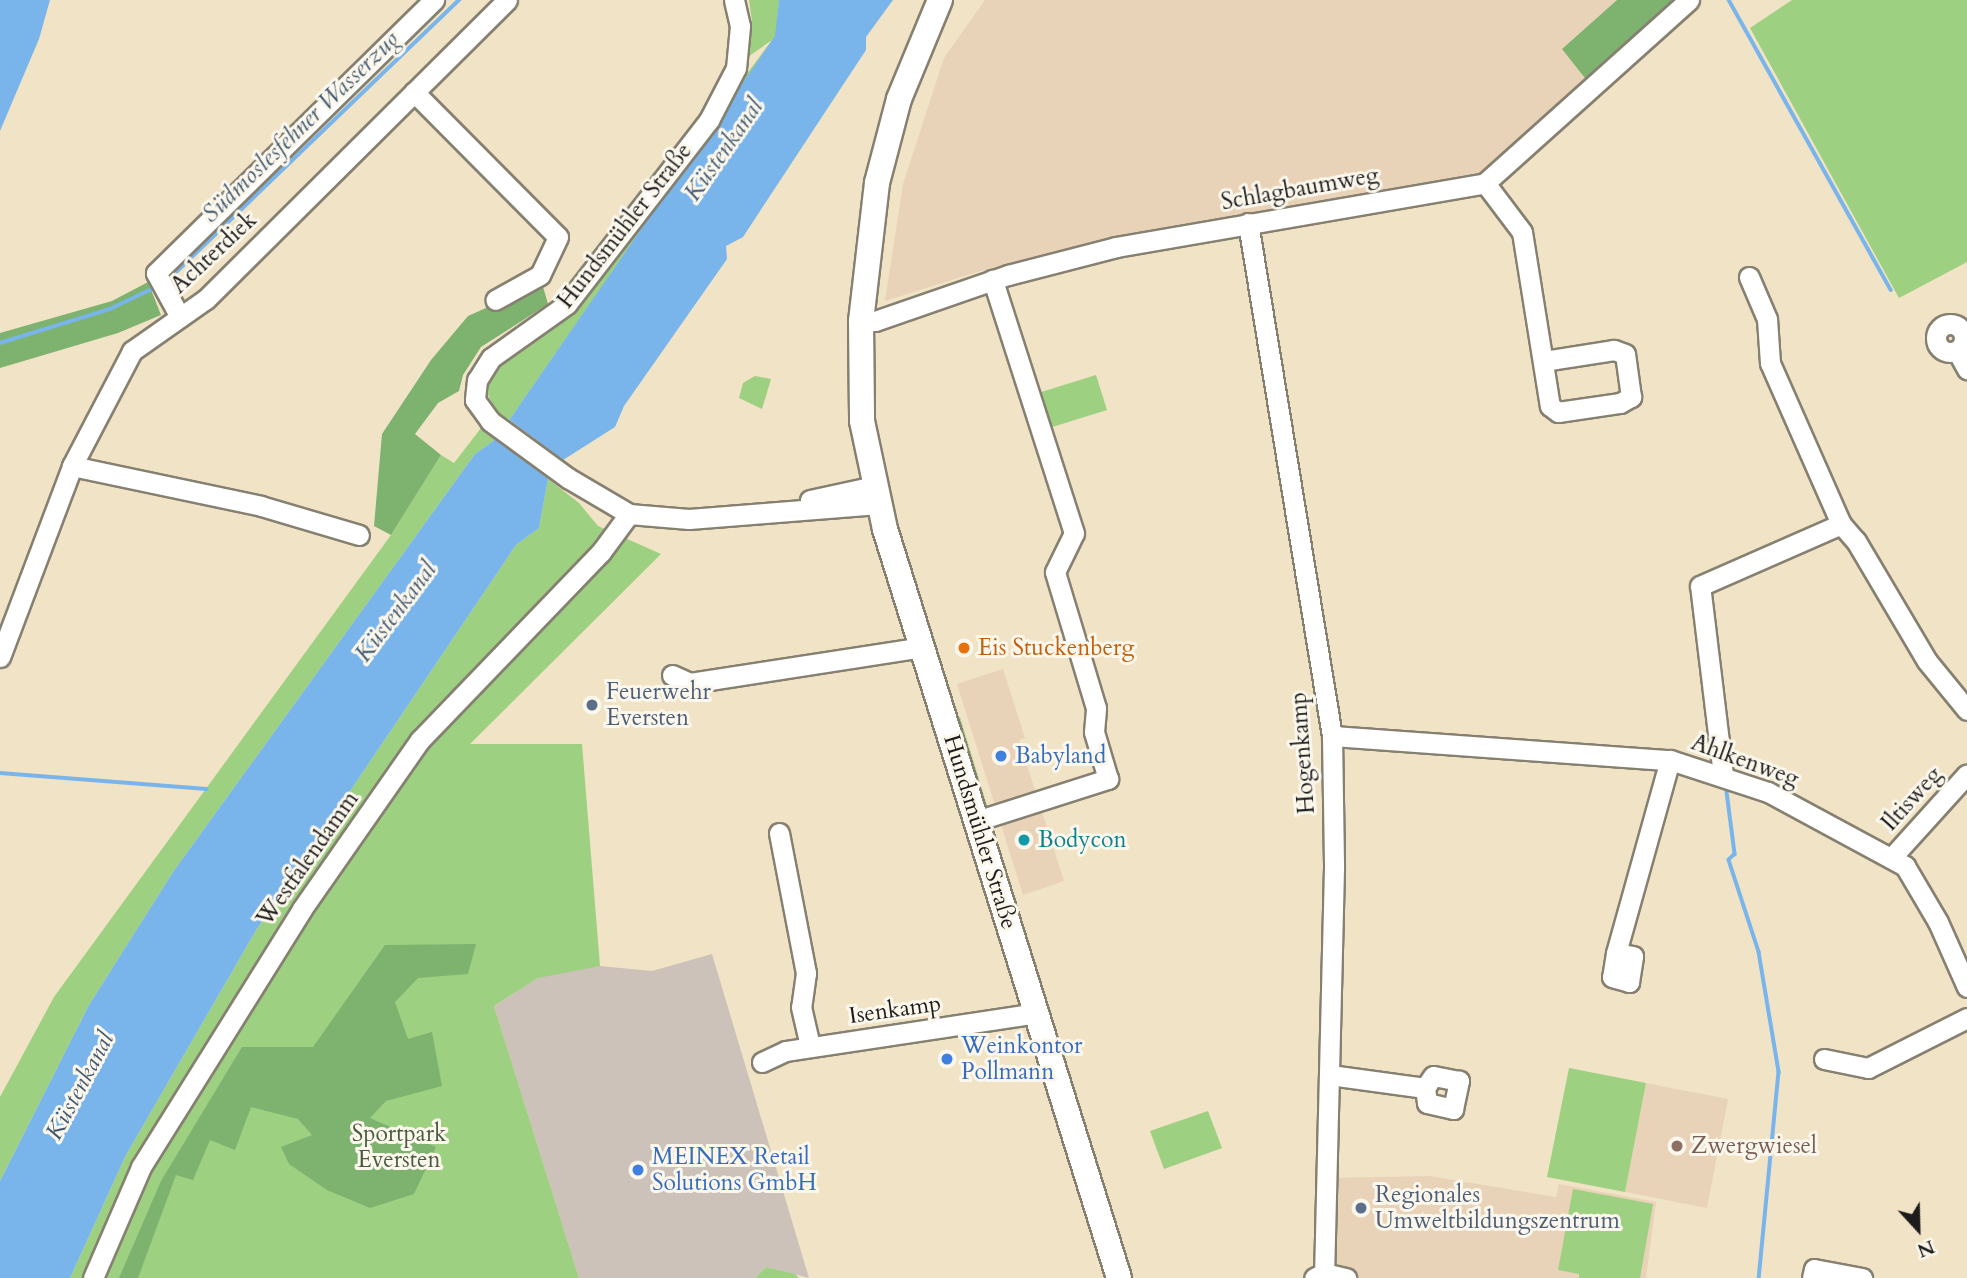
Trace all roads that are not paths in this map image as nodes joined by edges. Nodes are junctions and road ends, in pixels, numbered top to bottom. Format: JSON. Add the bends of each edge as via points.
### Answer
{"nodes":[{"id":1,"x":434,"y":0,"type":"edge"},
{"id":2,"x":508,"y":0,"type":"edge"},
{"id":3,"x":734,"y":0,"type":"edge"},
{"id":4,"x":940,"y":0,"type":"edge"},
{"id":5,"x":1689,"y":0,"type":"edge"},
{"id":6,"x":414,"y":92,"type":"junction"},
{"id":7,"x":1485,"y":183,"type":"junction"},
{"id":8,"x":1248,"y":223,"type":"junction"},
{"id":9,"x":1749,"y":276,"type":"dead end"},
{"id":10,"x":993,"y":280,"type":"junction"},
{"id":11,"x":495,"y":300,"type":"dead end"},
{"id":12,"x":180,"y":317,"type":"junction"},
{"id":13,"x":861,"y":321,"type":"junction"},
{"id":14,"x":1957,"y":351,"type":"dead end"},
{"id":15,"x":1543,"y":360,"type":"junction"},
{"id":16,"x":1967,"y":369,"type":"edge"},
{"id":17,"x":72,"y":466,"type":"junction"},
{"id":18,"x":876,"y":495,"type":"junction"},
{"id":19,"x":629,"y":514,"type":"junction"},
{"id":20,"x":1841,"y":524,"type":"junction"},
{"id":21,"x":359,"y":535,"type":"dead end"},
{"id":22,"x":922,"y":647,"type":"junction"},
{"id":23,"x":0,"y":657,"type":"edge"},
{"id":24,"x":672,"y":675,"type":"dead end"},
{"id":25,"x":1967,"y":710,"type":"edge"},
{"id":26,"x":1332,"y":736,"type":"junction"},
{"id":27,"x":1670,"y":760,"type":"junction"},
{"id":28,"x":1967,"y":774,"type":"edge"},
{"id":29,"x":1723,"y":775,"type":"junction"},
{"id":30,"x":976,"y":821,"type":"junction"},
{"id":31,"x":779,"y":833,"type":"dead end"},
{"id":32,"x":1893,"y":856,"type":"junction"},
{"id":33,"x":1616,"y":953,"type":"dead end"},
{"id":34,"x":1967,"y":987,"type":"edge"},
{"id":35,"x":1036,"y":1013,"type":"junction"},
{"id":36,"x":1967,"y":1018,"type":"edge"},
{"id":37,"x":810,"y":1046,"type":"junction"},
{"id":38,"x":1824,"y":1059,"type":"dead end"},
{"id":39,"x":762,"y":1062,"type":"dead end"},
{"id":40,"x":1329,"y":1075,"type":"junction"},
{"id":41,"x":1425,"y":1088,"type":"dead end"},
{"id":42,"x":1321,"y":1276,"type":"edge"},
{"id":43,"x":93,"y":1278,"type":"edge"},
{"id":44,"x":1119,"y":1278,"type":"edge"},
{"id":45,"x":1346,"y":1278,"type":"edge"},
{"id":46,"x":1812,"y":1278,"type":"edge"},
{"id":47,"x":1862,"y":1278,"type":"edge"}],
"edges":[{"from":1,"to":12,"type":"street","via":[[156,273]]},
{"from":2,"to":6,"type":"street","name":"Achterdiek"},
{"from":3,"to":19,"type":"street","name":"Hundsmühler Straße","via":[[740,46],[725,94],[567,304],[505,346],[482,370],[475,400],[490,421],[568,478]]},
{"from":4,"to":13,"type":"main road","via":[[899,99],[887,144],[870,228]]},
{"from":5,"to":7,"type":"street"},
{"from":6,"to":11,"type":"street","via":[[558,237],[540,275]]},
{"from":6,"to":12,"type":"street","name":"Achterdiek","via":[[206,299]]},
{"from":7,"to":8,"type":"street","name":"Schlagbaumweg"},
{"from":7,"to":15,"type":"street","via":[[1522,232]]},
{"from":8,"to":10,"type":"street","name":"Schlagbaumweg","via":[[1116,247]]},
{"from":8,"to":26,"type":"street","name":"Hogenkamp"},
{"from":9,"to":20,"type":"street","via":[[1767,319],[1770,362]]},
{"from":10,"to":13,"type":"street","name":"Schlagbaumweg","via":[[875,321]]},
{"from":10,"to":30,"type":"street","via":[[1074,533],[1055,572],[1096,708],[1094,732],[1108,779]]},
{"from":12,"to":17,"type":"street","name":"Achterdiek","via":[[132,351]]},
{"from":13,"to":18,"type":"main road","via":[[862,421]]},
{"from":14,"to":16,"type":"street"},
{"from":15,"to":15,"type":"street","via":[[1550,406],[1558,412],[1620,403],[1631,397],[1625,354],[1614,350]]},
{"from":17,"to":21,"type":"street","via":[[261,506]]},
{"from":17,"to":23,"type":"street","name":"Achterdiek"},
{"from":18,"to":19,"type":"street","name":"Hundsmühler Straße","via":[[755,514],[689,519]]},
{"from":18,"to":22,"type":"main road","name":"Hundsmühler Straße"},
{"from":19,"to":43,"type":"street","name":"Westfalendamm","via":[[601,552],[420,740],[302,908],[141,1167]]},
{"from":20,"to":25,"type":"street","via":[[1856,541],[1927,661]]},
{"from":20,"to":29,"type":"street","via":[[1700,586]]},
{"from":22,"to":24,"type":"street","via":[[690,683]]},
{"from":22,"to":30,"type":"main road","name":"Hundsmühler Straße"},
{"from":26,"to":27,"type":"street","name":"Ahlkenweg"},
{"from":26,"to":40,"type":"street","name":"Hogenkamp"},
{"from":27,"to":29,"type":"street","name":"Ahlkenweg"},
{"from":27,"to":33,"type":"street"},
{"from":28,"to":32,"type":"street","name":"Iltisweg"},
{"from":29,"to":32,"type":"street","name":"Ahlkenweg","via":[[1768,792]]},
{"from":30,"to":35,"type":"main road","name":"Hundsmühler Straße"},
{"from":31,"to":37,"type":"street","via":[[806,973],[801,1007]]},
{"from":32,"to":34,"type":"street","name":"Ahlkenweg","via":[[1914,878]]},
{"from":35,"to":37,"type":"street","name":"Isenkamp"},
{"from":35,"to":44,"type":"main road","name":"Hundsmühler Straße"},
{"from":36,"to":38,"type":"street","via":[[1868,1068]]},
{"from":37,"to":39,"type":"street","name":"Isenkamp"},
{"from":40,"to":41,"type":"street"},
{"from":40,"to":42,"type":"street","name":"Hogenkamp"},
{"from":42,"to":45,"type":"street"},
{"from":46,"to":47,"type":"street","via":[[1814,1269]]}]}
